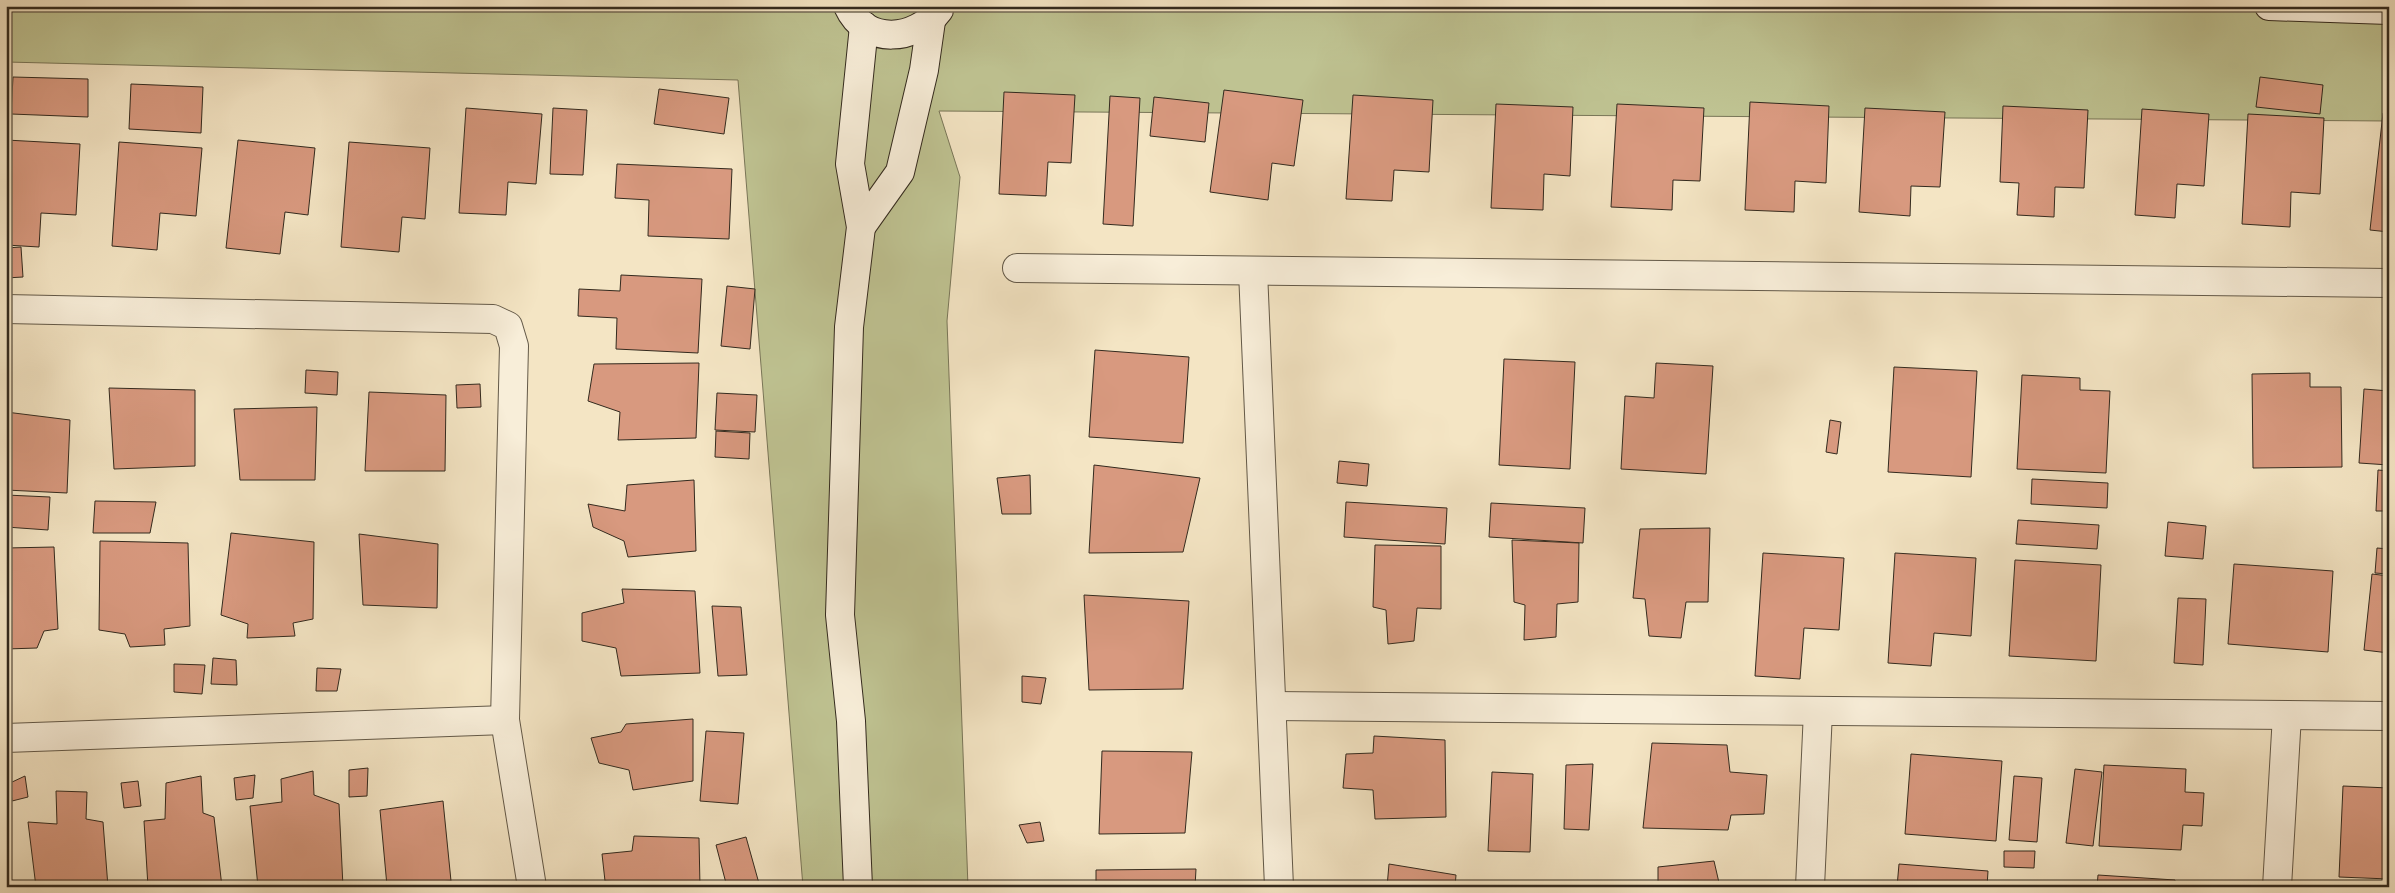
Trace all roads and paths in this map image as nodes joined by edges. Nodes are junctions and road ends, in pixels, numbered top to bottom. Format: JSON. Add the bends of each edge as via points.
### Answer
{"nodes":[{"id":1,"x":2269,"y":6,"type":"edge"},
{"id":2,"x":940,"y":10,"type":"edge"},
{"id":3,"x":2389,"y":10,"type":"edge"},
{"id":4,"x":856,"y":16,"type":"edge"},
{"id":5,"x":861,"y":228,"type":"junction"},
{"id":6,"x":1018,"y":268,"type":"dead end"},
{"id":7,"x":1253,"y":271,"type":"junction"},
{"id":8,"x":2389,"y":283,"type":"edge"},
{"id":9,"x":6,"y":309,"type":"edge"},
{"id":10,"x":1272,"y":706,"type":"junction"},
{"id":11,"x":1818,"y":711,"type":"junction"},
{"id":12,"x":2287,"y":715,"type":"junction"},
{"id":13,"x":2389,"y":716,"type":"edge"},
{"id":14,"x":505,"y":720,"type":"junction"},
{"id":15,"x":6,"y":738,"type":"edge"},
{"id":16,"x":532,"y":887,"type":"edge"},
{"id":17,"x":858,"y":887,"type":"edge"},
{"id":18,"x":1279,"y":887,"type":"edge"},
{"id":19,"x":1810,"y":887,"type":"edge"},
{"id":20,"x":2277,"y":887,"type":"edge"}],
"edges":[{"from":1,"to":3,"type":"street"},
{"from":2,"to":4,"type":"street","via":[[916,31],[898,36],[880,33]]},
{"from":2,"to":5,"type":"street","via":[[900,172]]},
{"from":4,"to":5,"type":"street","via":[[850,164]]},
{"from":5,"to":17,"type":"street","via":[[849,327],[840,615],[852,721]]},
{"from":6,"to":7,"type":"street"},
{"from":7,"to":8,"type":"street"},
{"from":7,"to":10,"type":"street"},
{"from":9,"to":14,"type":"street","via":[[492,318],[508,326],[514,346]]},
{"from":10,"to":11,"type":"street"},
{"from":10,"to":18,"type":"street"},
{"from":11,"to":12,"type":"street"},
{"from":11,"to":19,"type":"street"},
{"from":12,"to":13,"type":"street"},
{"from":12,"to":20,"type":"street"},
{"from":14,"to":15,"type":"street"},
{"from":14,"to":16,"type":"street"}]}
